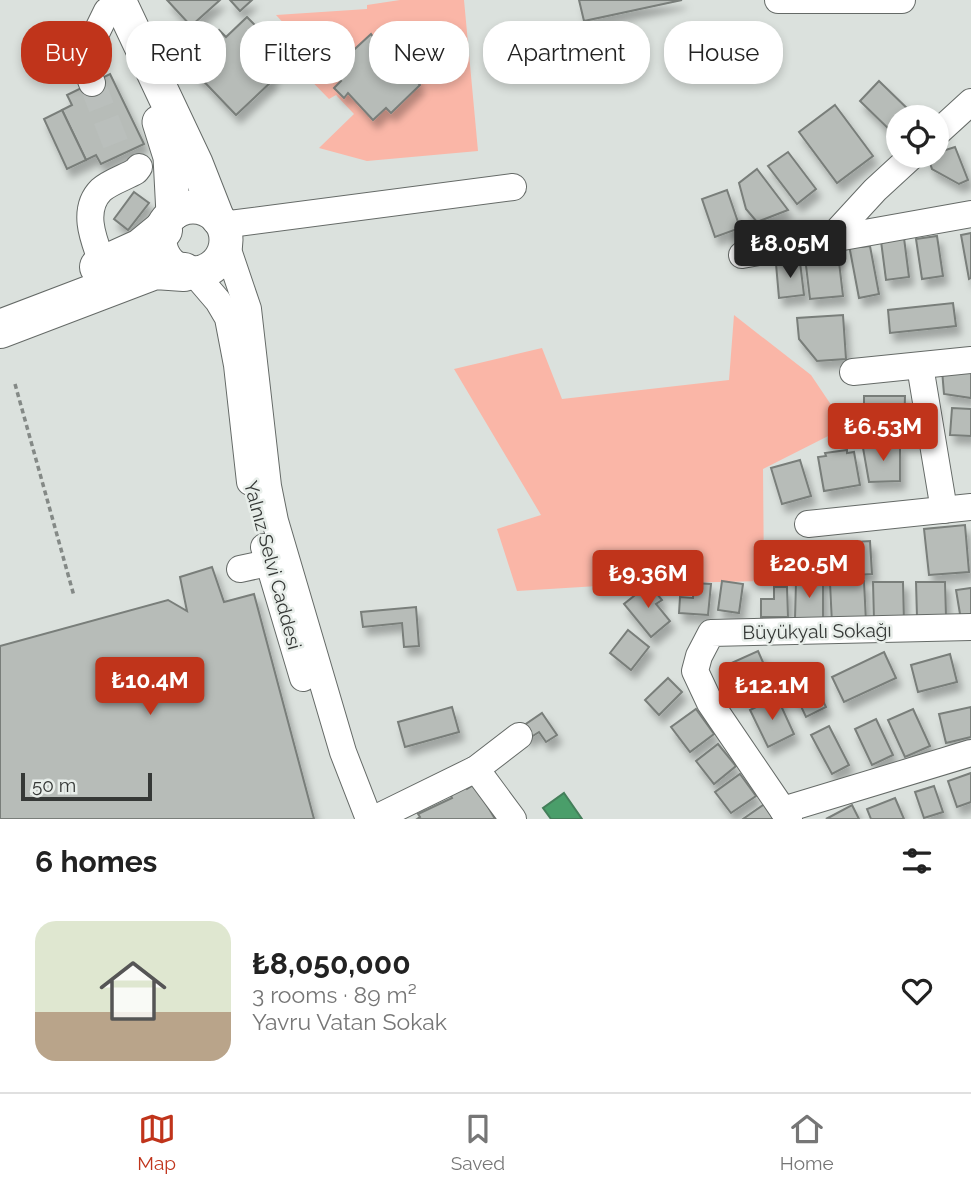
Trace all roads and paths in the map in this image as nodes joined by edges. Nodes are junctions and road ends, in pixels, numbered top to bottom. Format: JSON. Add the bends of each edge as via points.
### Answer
{"nodes":[{"id":1,"x":778,"y":0,"type":"edge"},
{"id":2,"x":902,"y":0,"type":"edge"},
{"id":3,"x":109,"y":4,"type":"edge"},
{"id":4,"x":101,"y":21,"type":"edge"},
{"id":5,"x":971,"y":102,"type":"edge"},
{"id":6,"x":949,"y":122,"type":"edge"},
{"id":7,"x":899,"y":168,"type":"edge"},
{"id":8,"x":173,"y":176,"type":"junction"},
{"id":9,"x":513,"y":187,"type":"dead end"},
{"id":10,"x":971,"y":214,"type":"edge"},
{"id":11,"x":168,"y":222,"type":"junction"},
{"id":12,"x":222,"y":229,"type":"junction"},
{"id":13,"x":830,"y":239,"type":"junction"},
{"id":14,"x":742,"y":255,"type":"dead end"},
{"id":15,"x":103,"y":265,"type":"junction"},
{"id":16,"x":189,"y":272,"type":"junction"},
{"id":17,"x":0,"y":308,"type":"edge"},
{"id":18,"x":0,"y":329,"type":"edge"},
{"id":19,"x":971,"y":360,"type":"edge"},
{"id":20,"x":920,"y":366,"type":"junction"},
{"id":21,"x":853,"y":372,"type":"dead end"},
{"id":22,"x":15,"y":384,"type":"dead end"},
{"id":23,"x":971,"y":507,"type":"edge"},
{"id":24,"x":944,"y":510,"type":"junction"},
{"id":25,"x":808,"y":524,"type":"dead end"},
{"id":26,"x":268,"y":563,"type":"junction"},
{"id":27,"x":240,"y":569,"type":"dead end"},
{"id":28,"x":74,"y":596,"type":"dead end"},
{"id":29,"x":971,"y":627,"type":"edge"},
{"id":30,"x":519,"y":736,"type":"dead end"},
{"id":31,"x":971,"y":753,"type":"edge"},
{"id":32,"x":476,"y":769,"type":"junction"},
{"id":33,"x":786,"y":815,"type":"edge"},
{"id":34,"x":350,"y":819,"type":"edge"},
{"id":35,"x":372,"y":819,"type":"edge"},
{"id":36,"x":513,"y":819,"type":"edge"}],
"edges":[{"from":1,"to":2,"type":"street"},
{"from":3,"to":4,"type":"street"},
{"from":3,"to":8,"type":"main road","name":"Yalnız Selvi Caddesi","via":[[159,121]]},
{"from":3,"to":12,"type":"main road","via":[[196,163]]},
{"from":5,"to":6,"type":"street"},
{"from":7,"to":13,"type":"street"},
{"from":8,"to":11,"type":"main road","name":"Yalnız Selvi Caddesi"},
{"from":8,"to":15,"type":"street","via":[[130,161],[134,173],[102,189],[93,203],[91,228]]},
{"from":9,"to":12,"type":"street"},
{"from":10,"to":13,"type":"street"},
{"from":11,"to":12,"type":"main road","via":[[192,208],[202,209]]},
{"from":11,"to":15,"type":"highway","via":[[141,248]]},
{"from":11,"to":16,"type":"main road","name":"Yalnız Selvi Caddesi","via":[[160,241],[162,251],[174,267]]},
{"from":12,"to":16,"type":"main road","via":[[221,258],[205,271]]},
{"from":12,"to":35,"type":"street","via":[[248,309],[275,520],[343,752]]},
{"from":13,"to":14,"type":"street"},
{"from":15,"to":17,"type":"highway"},
{"from":16,"to":18,"type":"highway","via":[[155,270]]},
{"from":16,"to":26,"type":"street","name":"Yalnız Selvi Caddesi","via":[[228,318],[253,502]]},
{"from":19,"to":20,"type":"street"},
{"from":20,"to":21,"type":"street"},
{"from":20,"to":24,"type":"street"},
{"from":22,"to":28,"type":"path"},
{"from":23,"to":24,"type":"street"},
{"from":24,"to":25,"type":"street"},
{"from":26,"to":27,"type":"street"},
{"from":26,"to":34,"type":"street","name":"Yalnız Selvi Caddesi"},
{"from":29,"to":33,"type":"street","name":"Büyükyalı Sokağı","via":[[711,633],[695,671],[710,703]]},
{"from":30,"to":32,"type":"street"},
{"from":31,"to":33,"type":"street"},
{"from":32,"to":35,"type":"street"},
{"from":32,"to":36,"type":"street"}]}
